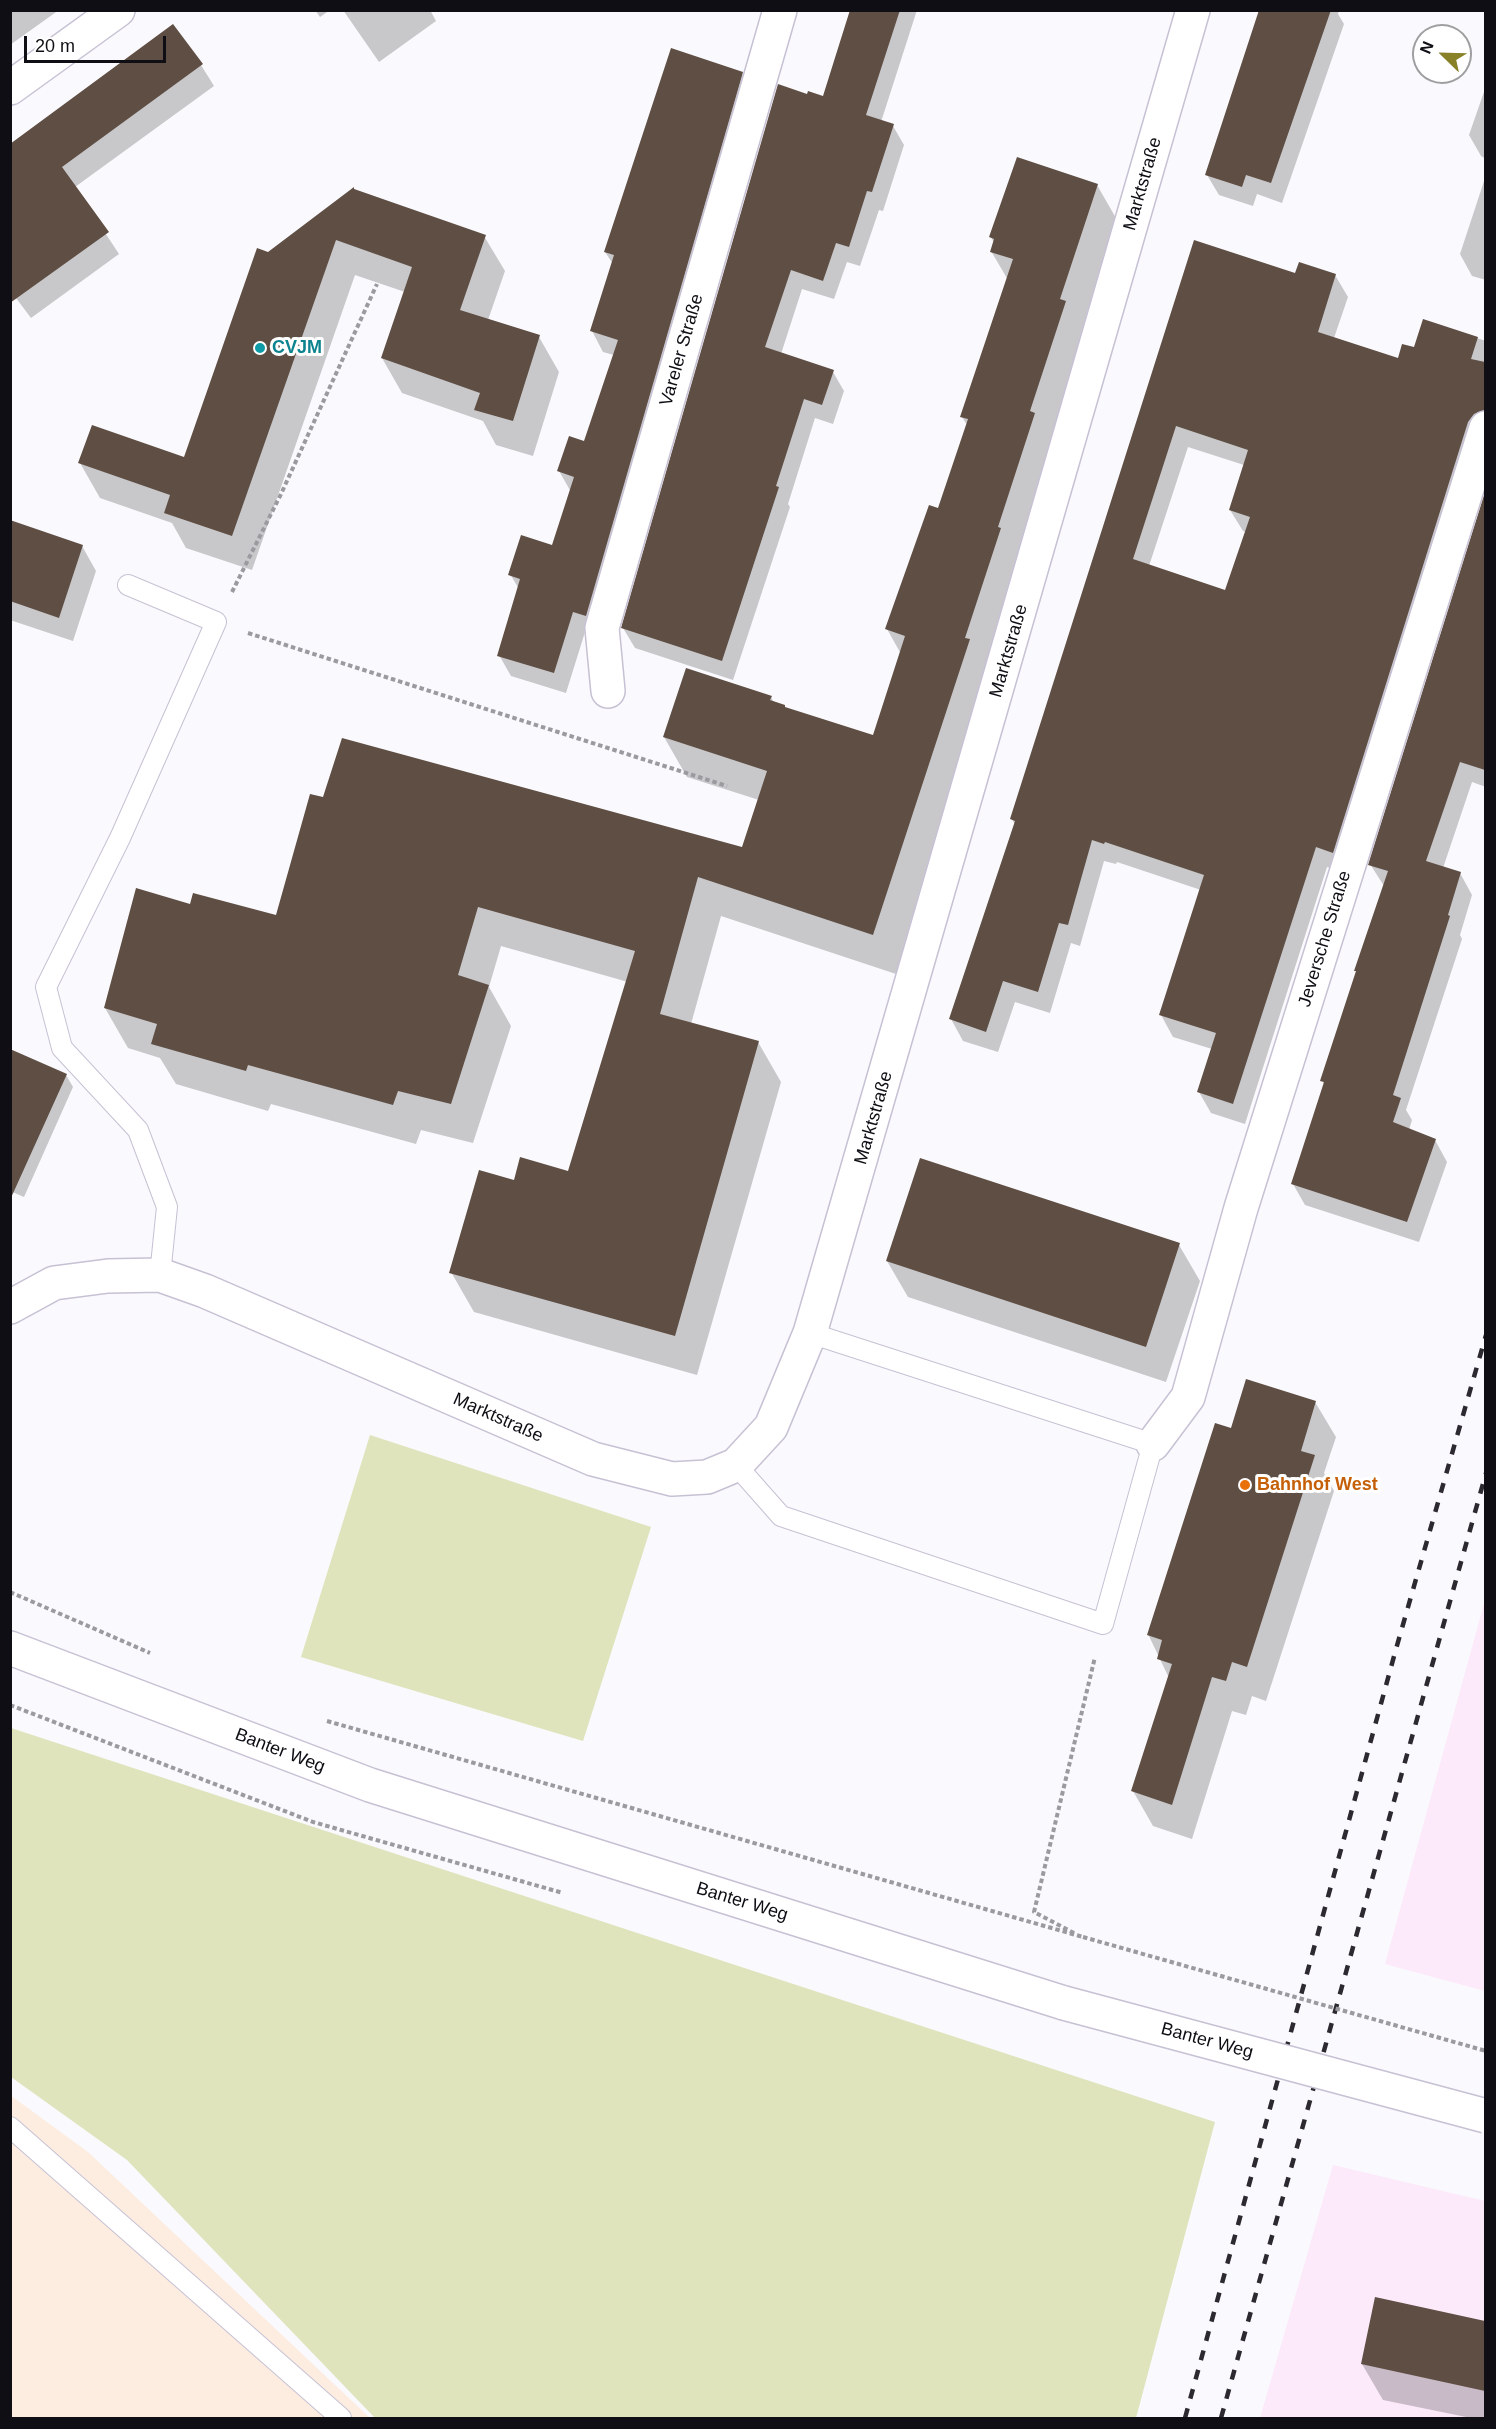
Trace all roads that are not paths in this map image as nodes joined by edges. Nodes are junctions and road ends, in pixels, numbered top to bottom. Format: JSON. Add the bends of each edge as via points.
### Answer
{"nodes":[{"id":1,"x":118,"y":10,"type":"edge"},
{"id":2,"x":780,"y":10,"type":"edge"},
{"id":3,"x":1194,"y":10,"type":"edge"},
{"id":4,"x":10,"y":88,"type":"edge"},
{"id":5,"x":1485,"y":428,"type":"edge"},
{"id":6,"x":128,"y":585,"type":"dead end"},
{"id":7,"x":608,"y":691,"type":"dead end"},
{"id":8,"x":160,"y":1275,"type":"junction"},
{"id":9,"x":10,"y":1306,"type":"edge"},
{"id":10,"x":810,"y":1333,"type":"junction"},
{"id":11,"x":1153,"y":1444,"type":"junction"},
{"id":12,"x":736,"y":1465,"type":"junction"},
{"id":13,"x":10,"y":1648,"type":"edge"},
{"id":14,"x":1485,"y":2116,"type":"edge"},
{"id":15,"x":10,"y":2127,"type":"edge"},
{"id":16,"x":340,"y":2418,"type":"edge"}],
"edges":[{"from":1,"to":4,"type":"street"},
{"from":2,"to":7,"type":"street","name":"Vareler Straße","via":[[602,628]]},
{"from":3,"to":10,"type":"street","name":"Marktstraße"},
{"from":5,"to":11,"type":"street","name":"Jeversche Straße","via":[[1244,1197],[1188,1396]]},
{"from":6,"to":8,"type":"lane","via":[[216,622],[120,838],[46,987],[63,1048],[138,1130],[167,1207]]},
{"from":8,"to":9,"type":"street","name":"Marktstraße","via":[[54,1283]]},
{"from":8,"to":12,"type":"street","name":"Marktstraße","via":[[593,1460],[672,1479],[707,1477]]},
{"from":10,"to":11,"type":"lane"},
{"from":10,"to":12,"type":"street","name":"Marktstraße","via":[[771,1427]]},
{"from":11,"to":12,"type":"lane","via":[[1103,1624],[781,1516]]},
{"from":13,"to":14,"type":"street","name":"Banter Weg","bridge":true,"via":[[370,1785],[1064,2003]]},
{"from":15,"to":16,"type":"lane"}]}
